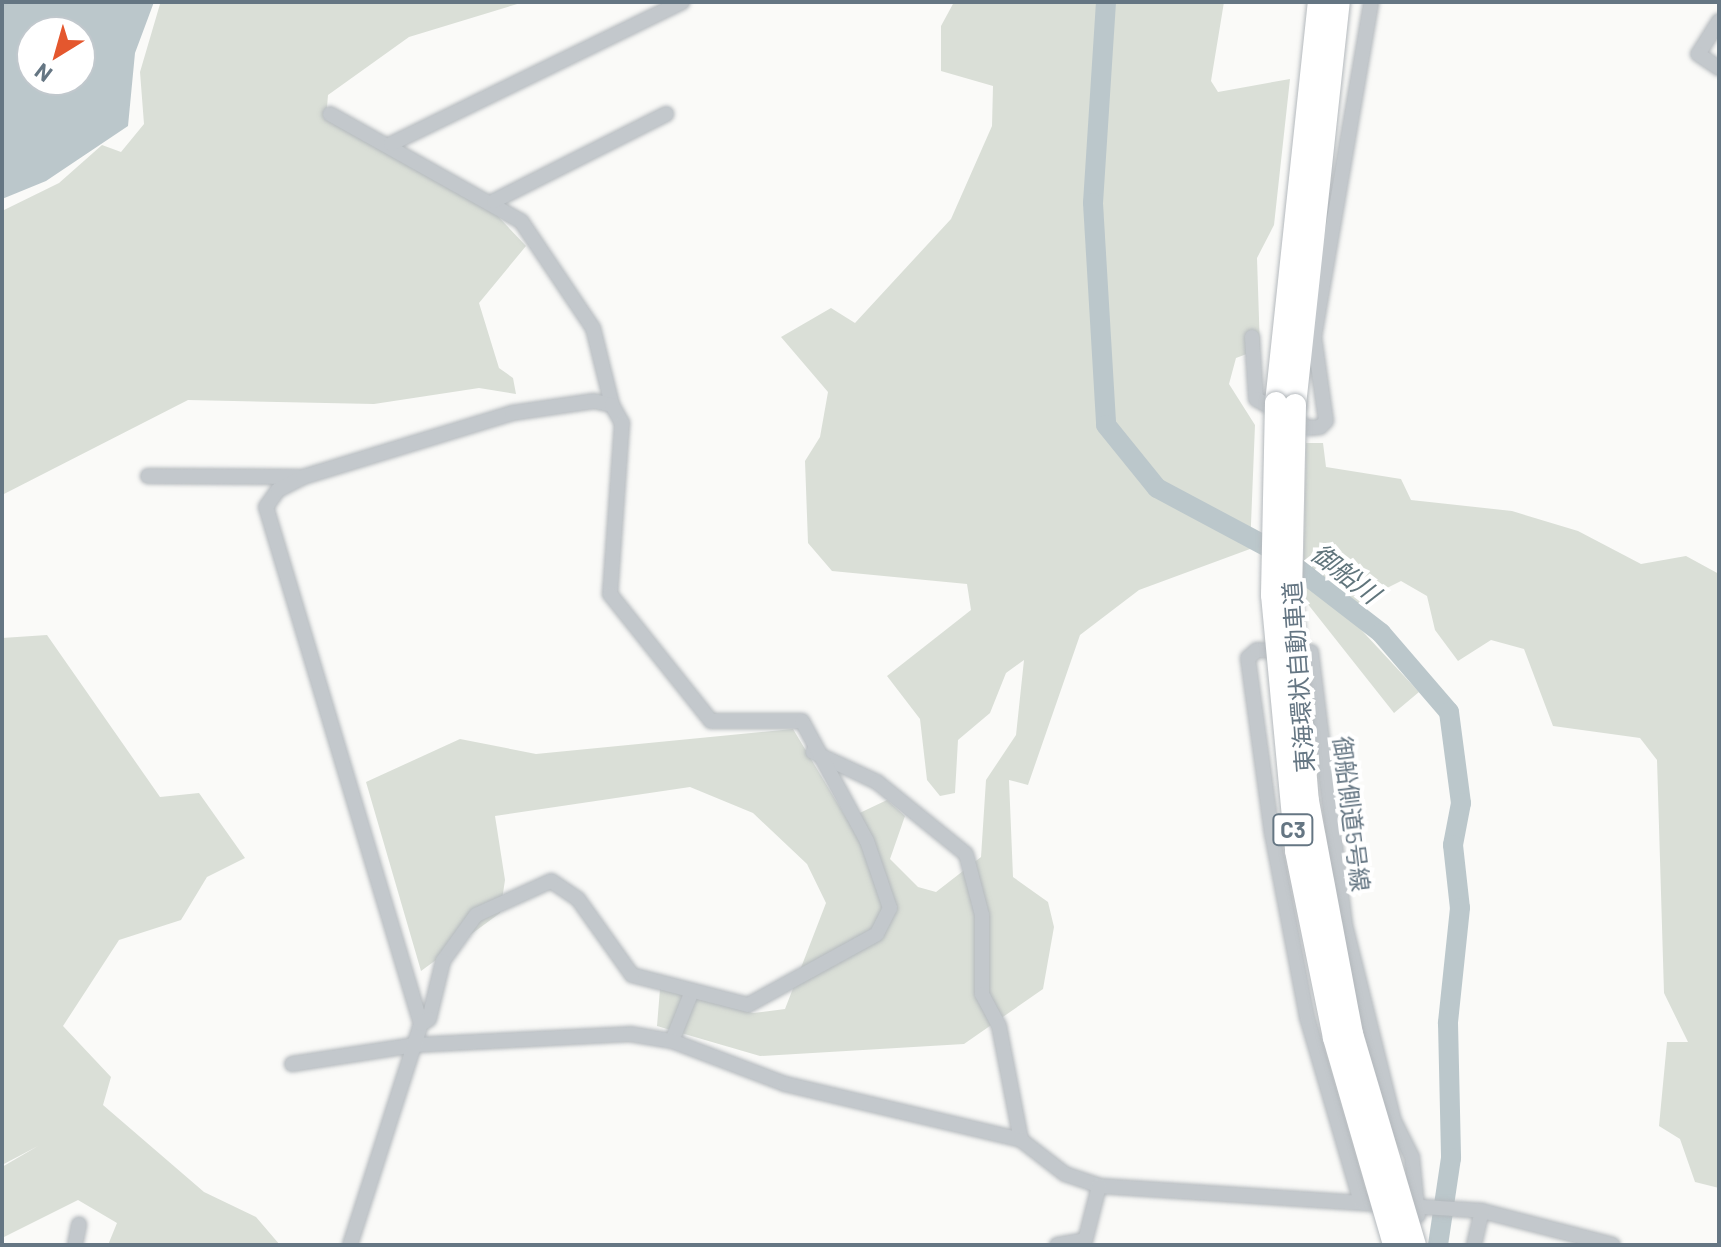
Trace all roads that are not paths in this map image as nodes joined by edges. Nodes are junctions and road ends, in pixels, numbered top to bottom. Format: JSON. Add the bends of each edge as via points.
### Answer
{"nodes":[{"id":1,"x":682,"y":2,"type":"edge"},
{"id":2,"x":1319,"y":2,"type":"edge"},
{"id":3,"x":1339,"y":2,"type":"edge"},
{"id":4,"x":1371,"y":2,"type":"edge"},
{"id":5,"x":1719,"y":21,"type":"edge"},
{"id":6,"x":1719,"y":68,"type":"edge"},
{"id":7,"x":330,"y":114,"type":"dead end"},
{"id":8,"x":666,"y":114,"type":"dead end"},
{"id":9,"x":391,"y":144,"type":"junction"},
{"id":10,"x":494,"y":201,"type":"junction"},
{"id":11,"x":1252,"y":337,"type":"dead end"},
{"id":12,"x":1286,"y":404,"type":"junction"},
{"id":13,"x":612,"y":405,"type":"junction"},
{"id":14,"x":148,"y":476,"type":"dead end"},
{"id":15,"x":303,"y":477,"type":"junction"},
{"id":16,"x":813,"y":752,"type":"junction"},
{"id":17,"x":1272,"y":834,"type":"junction"},
{"id":18,"x":1330,"y":834,"type":"junction"},
{"id":19,"x":692,"y":991,"type":"junction"},
{"id":20,"x":1307,"y":1017,"type":"junction"},
{"id":21,"x":1369,"y":1021,"type":"junction"},
{"id":22,"x":421,"y":1024,"type":"junction"},
{"id":23,"x":672,"y":1041,"type":"junction"},
{"id":24,"x":415,"y":1045,"type":"junction"},
{"id":25,"x":292,"y":1064,"type":"dead end"},
{"id":26,"x":1021,"y":1140,"type":"junction"},
{"id":27,"x":1099,"y":1186,"type":"junction"},
{"id":28,"x":1361,"y":1202,"type":"junction"},
{"id":29,"x":1422,"y":1209,"type":"junction"},
{"id":30,"x":1475,"y":1211,"type":"junction"},
{"id":31,"x":79,"y":1224,"type":"dead end"},
{"id":32,"x":1084,"y":1243,"type":"edge"},
{"id":33,"x":75,"y":1245,"type":"edge"},
{"id":34,"x":350,"y":1245,"type":"edge"},
{"id":35,"x":1057,"y":1245,"type":"edge"},
{"id":36,"x":1394,"y":1245,"type":"edge"},
{"id":37,"x":1414,"y":1245,"type":"edge"},
{"id":38,"x":1474,"y":1245,"type":"edge"},
{"id":39,"x":1613,"y":1245,"type":"edge"}],
"edges":[{"from":1,"to":9,"type":"street"},
{"from":2,"to":12,"type":"highway","name":"東海環状自動車道","number":"C3"},
{"from":3,"to":12,"type":"highway","name":"東海環状自動車道","number":"C3"},
{"from":4,"to":11,"type":"street","via":[[1314,337],[1326,421],[1320,427],[1309,428],[1256,399]]},
{"from":5,"to":6,"type":"street","via":[[1698,54]]},
{"from":7,"to":9,"type":"street"},
{"from":8,"to":10,"type":"street"},
{"from":9,"to":10,"type":"street"},
{"from":10,"to":13,"type":"street","via":[[545,247],[573,292],[593,328]]},
{"from":12,"to":36,"type":"highway","name":"東海環状自動車道","number":"C3","bridge":true,"via":[[1272,595],[1291,814],[1326,1008]]},
{"from":12,"to":37,"type":"highway","name":"東海環状自動車道","number":"C3","bridge":true,"via":[[1292,612],[1311,825],[1366,1090]]},
{"from":13,"to":15,"type":"street","via":[[594,401],[512,413]]},
{"from":13,"to":16,"type":"street","via":[[622,423],[610,594],[711,721],[802,721]]},
{"from":14,"to":15,"type":"street"},
{"from":15,"to":22,"type":"street","via":[[271,497],[267,521]]},
{"from":16,"to":19,"type":"street","via":[[867,841],[890,908],[877,934],[775,996],[748,1005]]},
{"from":16,"to":26,"type":"street","via":[[877,782],[966,854],[982,915],[982,994],[999,1026]]},
{"from":17,"to":18,"type":"street"},
{"from":17,"to":18,"type":"street","name":"御船側道5号線","via":[[1248,658],[1257,650],[1311,652]]},
{"from":17,"to":20,"type":"street","name":"御船側道5号線"},
{"from":18,"to":21,"type":"street","name":"御船側道5号線"},
{"from":19,"to":22,"type":"street","via":[[632,975],[578,899],[551,881],[476,915],[443,961],[429,1019]]},
{"from":19,"to":23,"type":"street"},
{"from":20,"to":21,"type":"street"},
{"from":20,"to":28,"type":"street","name":"御船側道5号線"},
{"from":21,"to":29,"type":"street","name":"御船側道5号線","via":[[1394,1121],[1412,1157]]},
{"from":22,"to":24,"type":"street"},
{"from":23,"to":24,"type":"street","via":[[630,1034]]},
{"from":23,"to":26,"type":"street","via":[[785,1084]]},
{"from":24,"to":25,"type":"street"},
{"from":24,"to":34,"type":"street"},
{"from":26,"to":27,"type":"street","via":[[1065,1174]]},
{"from":27,"to":28,"type":"street"},
{"from":27,"to":32,"type":"street"},
{"from":28,"to":29,"type":"street"},
{"from":29,"to":30,"type":"street"},
{"from":29,"to":37,"type":"street","name":"御船側道5号線"},
{"from":30,"to":38,"type":"street"},
{"from":30,"to":39,"type":"street"},
{"from":31,"to":33,"type":"street"},
{"from":32,"to":35,"type":"street"}]}
